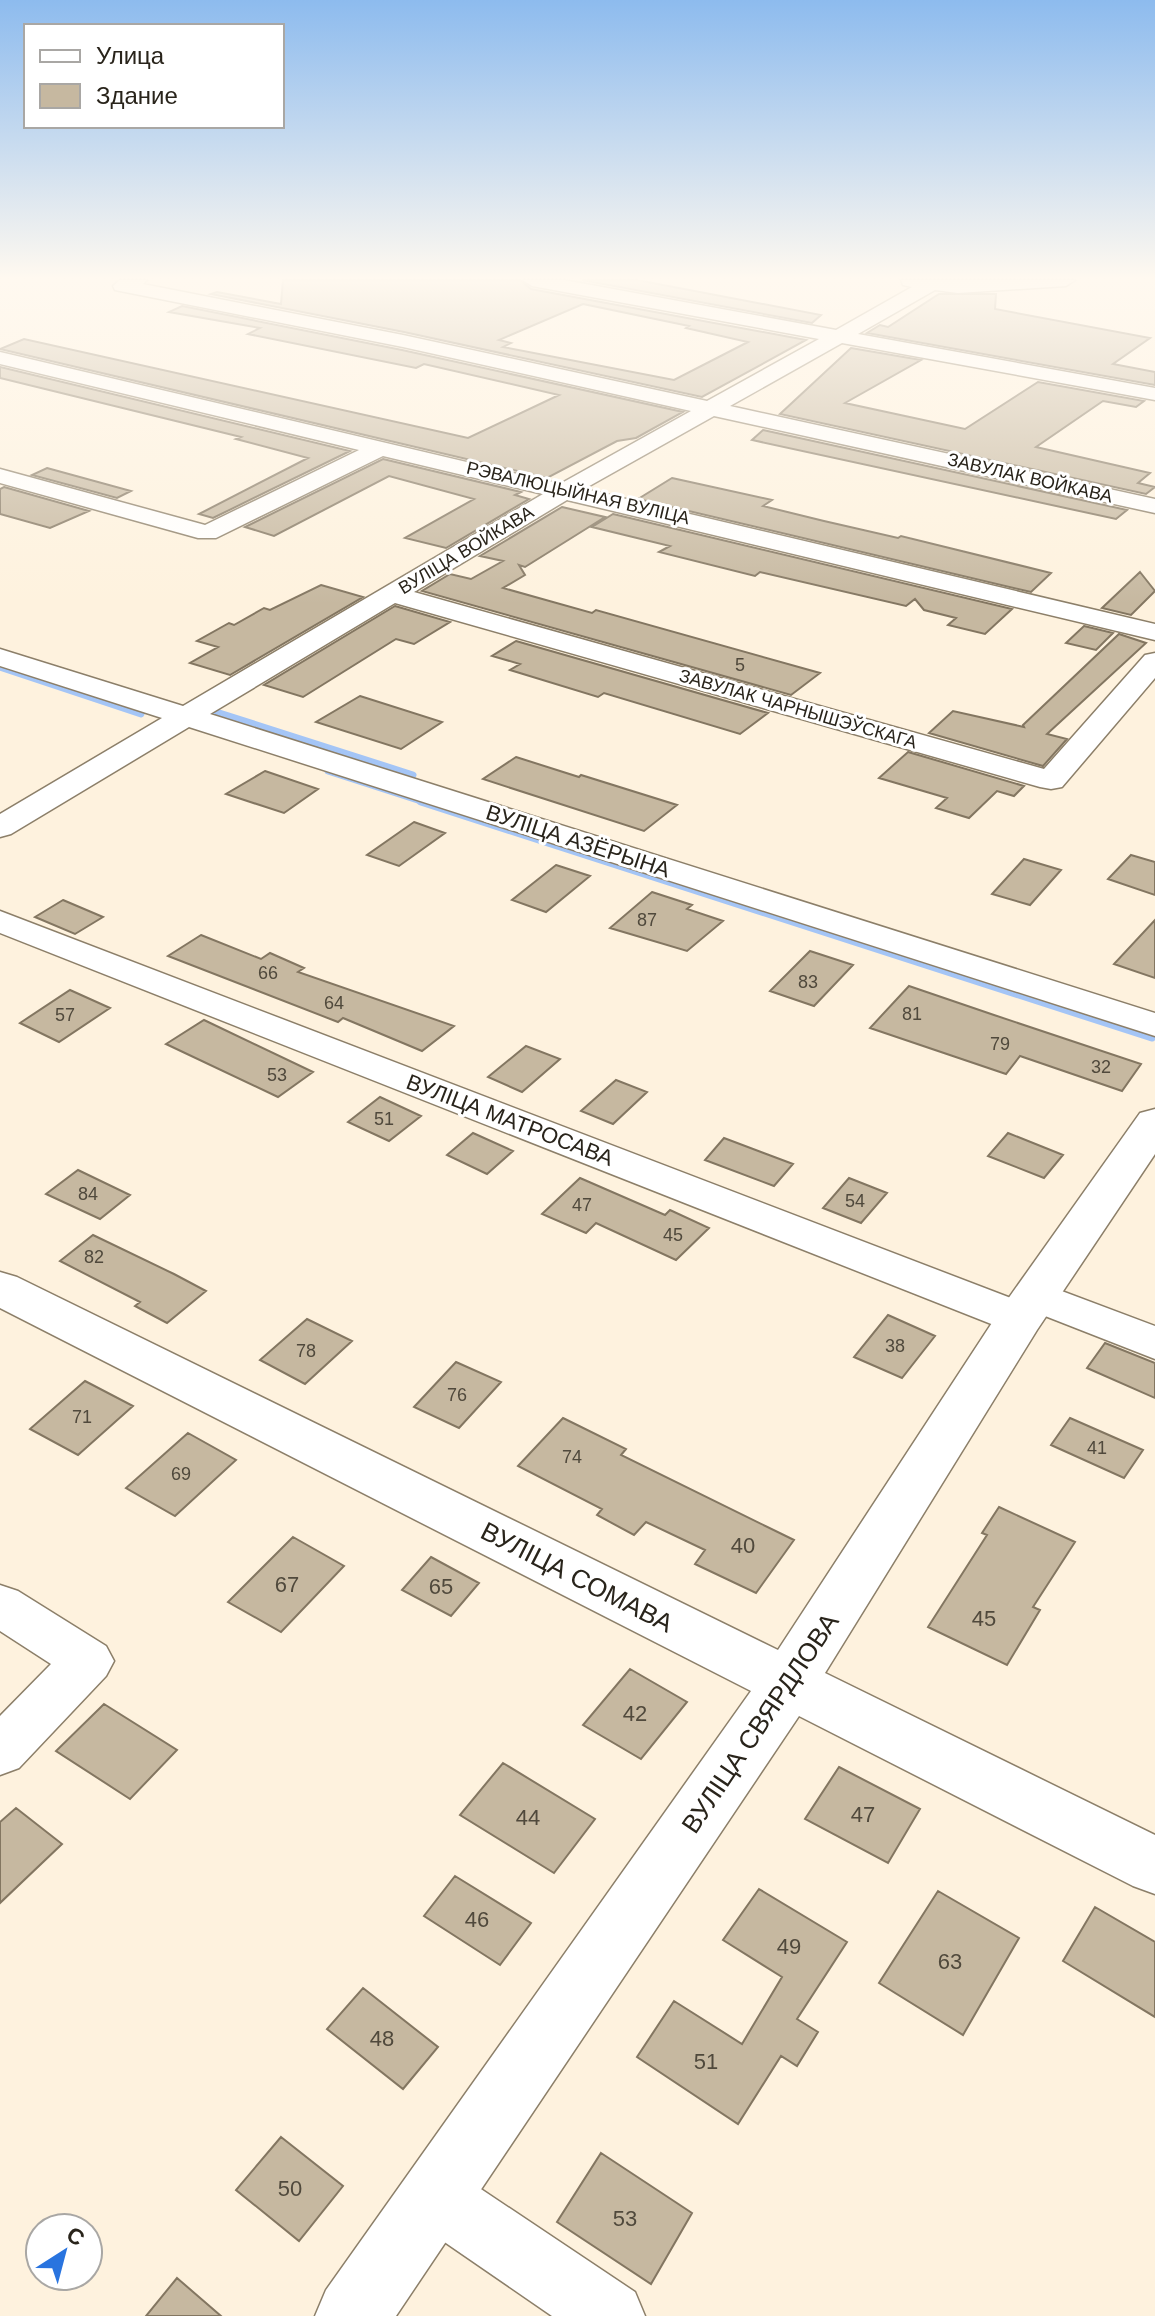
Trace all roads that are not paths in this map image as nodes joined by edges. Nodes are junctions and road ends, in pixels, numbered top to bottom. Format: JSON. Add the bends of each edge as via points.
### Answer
{"nodes":[{"id":1,"x":129,"y":388,"type":"edge"},
{"id":2,"x":621,"y":388,"type":"edge"},
{"id":3,"x":749,"y":388,"type":"edge"},
{"id":4,"x":1122,"y":388,"type":"edge"},
{"id":5,"x":1155,"y":394,"type":"edge"},
{"id":6,"x":713,"y":408,"type":"junction"},
{"id":7,"x":383,"y":447,"type":"junction"},
{"id":8,"x":0,"y":476,"type":"edge"},
{"id":9,"x":566,"y":490,"type":"junction"},
{"id":10,"x":1155,"y":506,"type":"edge"},
{"id":11,"x":392,"y":594,"type":"junction"},
{"id":12,"x":1155,"y":632,"type":"edge"},
{"id":13,"x":0,"y":657,"type":"edge"},
{"id":14,"x":1155,"y":661,"type":"edge"},
{"id":15,"x":184,"y":716,"type":"junction"},
{"id":16,"x":0,"y":827,"type":"edge"},
{"id":17,"x":0,"y":921,"type":"edge"},
{"id":18,"x":1155,"y":1025,"type":"edge"},
{"id":19,"x":1155,"y":1122,"type":"edge"},
{"id":20,"x":0,"y":1288,"type":"edge"},
{"id":21,"x":1027,"y":1307,"type":"junction"},
{"id":22,"x":1155,"y":1343,"type":"edge"},
{"id":23,"x":0,"y":1605,"type":"edge"},
{"id":24,"x":788,"y":1682,"type":"junction"},
{"id":25,"x":0,"y":1752,"type":"edge"},
{"id":26,"x":1155,"y":1866,"type":"edge"},
{"id":27,"x":434,"y":2196,"type":"junction"},
{"id":28,"x":352,"y":2316,"type":"edge"},
{"id":29,"x":611,"y":2316,"type":"edge"}],
"edges":[{"from":1,"to":7,"type":"street","name":"РЭВАЛЮЦЫЙНАЯ ВУЛІЦА"},
{"from":2,"to":6,"type":"street","name":"ЗАВУЛАК ВОЙКАВА"},
{"from":3,"to":6,"type":"street","name":"ВУЛІЦА ВОЙКАВА"},
{"from":4,"to":5,"type":"street"},
{"from":6,"to":9,"type":"street","name":"ВУЛІЦА ВОЙКАВА"},
{"from":6,"to":10,"type":"street","name":"ЗАВУЛАК ВОЙКАВА"},
{"from":7,"to":8,"type":"street","via":[[207,533]]},
{"from":7,"to":9,"type":"street","name":"РЭВАЛЮЦЫЙНАЯ ВУЛІЦА"},
{"from":9,"to":11,"type":"street","name":"ВУЛІЦА ВОЙКАВА"},
{"from":9,"to":12,"type":"street","name":"РЭВАЛЮЦЫЙНАЯ ВУЛІЦА"},
{"from":11,"to":14,"type":"street","name":"ЗАВУЛАК ЧАРНЫШЭЎСКАГА","via":[[1051,780]]},
{"from":11,"to":15,"type":"street","name":"ВУЛІЦА ВОЙКАВА"},
{"from":13,"to":15,"type":"street","name":"ВУЛІЦА АЗЁРЫНА"},
{"from":15,"to":16,"type":"street","name":"ВУЛІЦА ВОЙКАВА"},
{"from":15,"to":18,"type":"street","name":"ВУЛІЦА АЗЁРЫНА"},
{"from":17,"to":21,"type":"street","name":"ВУЛІЦА МАТРОСАВА"},
{"from":19,"to":21,"type":"main road","name":"ВУЛІЦА СВЯРДЛОВА"},
{"from":20,"to":24,"type":"main road","name":"ВУЛІЦА СОМАВА"},
{"from":21,"to":22,"type":"street","name":"ВУЛІЦА МАТРОСАВА"},
{"from":21,"to":24,"type":"main road","name":"ВУЛІЦА СВЯРДЛОВА"},
{"from":23,"to":25,"type":"street","via":[[88,1661]]},
{"from":24,"to":26,"type":"main road","name":"ВУЛІЦА СОМАВА"},
{"from":24,"to":27,"type":"main road","name":"ВУЛІЦА СВЯРДЛОВА"},
{"from":27,"to":28,"type":"main road","name":"ВУЛІЦА СВЯРДЛОВА"},
{"from":27,"to":29,"type":"street"}]}
